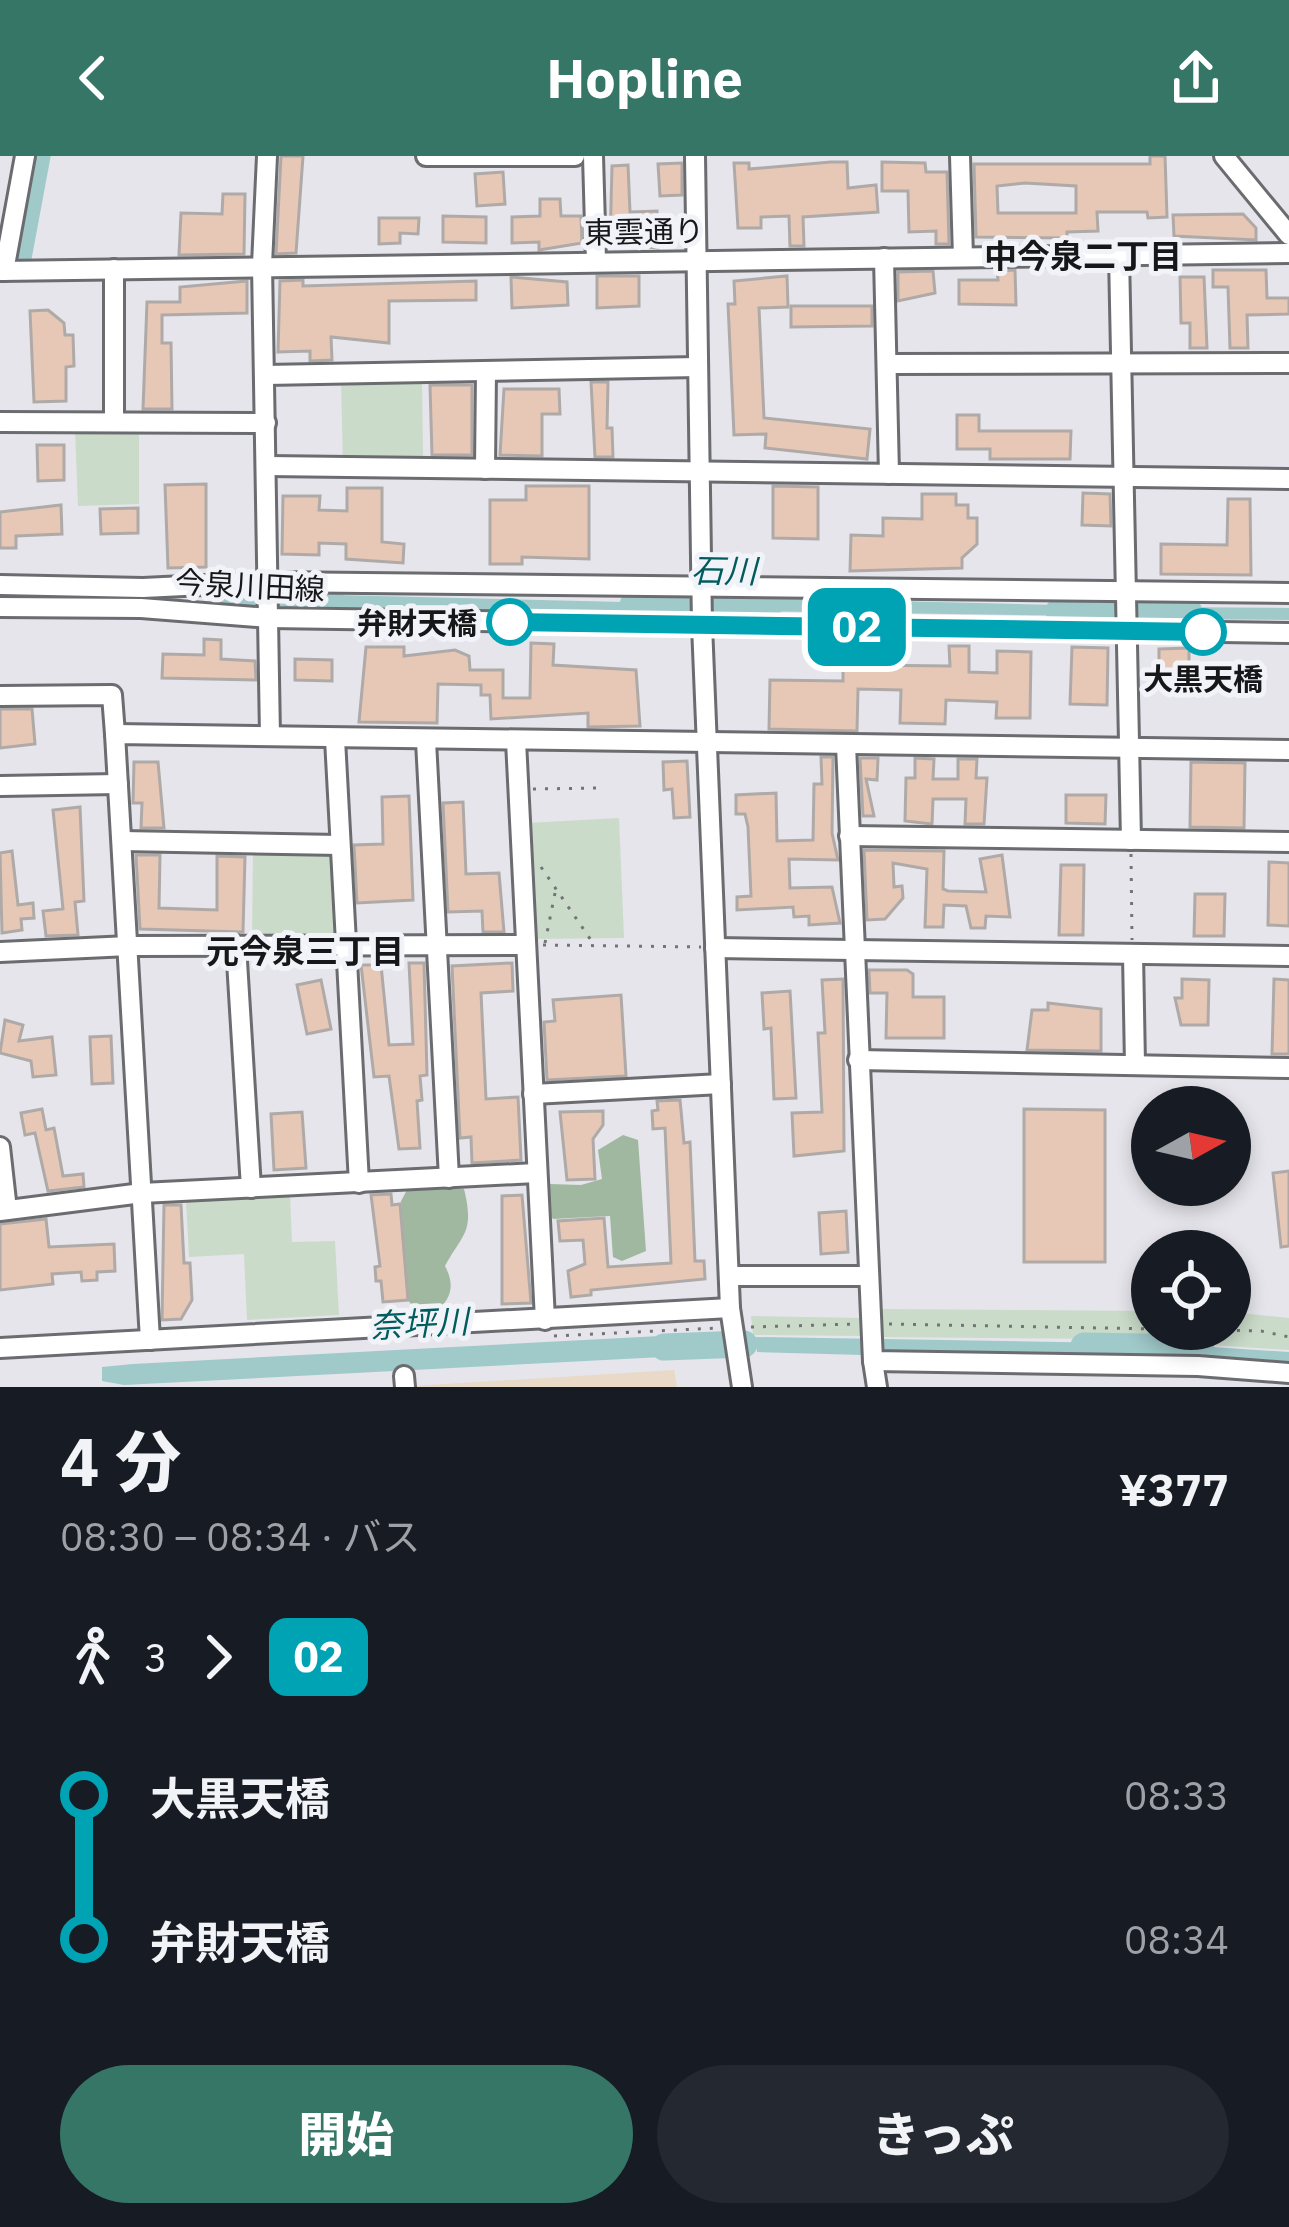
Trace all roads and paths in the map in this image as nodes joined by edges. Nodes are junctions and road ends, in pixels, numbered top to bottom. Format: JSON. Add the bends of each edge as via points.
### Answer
{"nodes":[{"id":1,"x":25,"y":156,"type":"edge"},
{"id":2,"x":266,"y":156,"type":"edge"},
{"id":3,"x":426,"y":156,"type":"edge"},
{"id":4,"x":575,"y":156,"type":"edge"},
{"id":5,"x":593,"y":156,"type":"edge"},
{"id":6,"x":695,"y":156,"type":"edge"},
{"id":7,"x":960,"y":156,"type":"edge"},
{"id":8,"x":1224,"y":156,"type":"edge"},
{"id":9,"x":440,"y":157,"type":"edge"},
{"id":10,"x":506,"y":157,"type":"edge"},
{"id":11,"x":1289,"y":235,"type":"edge"},
{"id":12,"x":1289,"y":253,"type":"edge"},
{"id":13,"x":1119,"y":255,"type":"junction"},
{"id":14,"x":963,"y":257,"type":"junction"},
{"id":15,"x":884,"y":258,"type":"junction"},
{"id":16,"x":696,"y":260,"type":"junction"},
{"id":17,"x":596,"y":261,"type":"junction"},
{"id":18,"x":262,"y":266,"type":"junction"},
{"id":19,"x":114,"y":269,"type":"junction"},
{"id":20,"x":2,"y":271,"type":"edge"},
{"id":21,"x":1120,"y":362,"type":"junction"},
{"id":22,"x":1289,"y":363,"type":"edge"},
{"id":23,"x":887,"y":364,"type":"junction"},
{"id":24,"x":698,"y":367,"type":"junction"},
{"id":25,"x":486,"y":371,"type":"junction"},
{"id":26,"x":265,"y":375,"type":"junction"},
{"id":27,"x":0,"y":422,"type":"edge"},
{"id":28,"x":114,"y":422,"type":"junction"},
{"id":29,"x":266,"y":423,"type":"junction"},
{"id":30,"x":267,"y":466,"type":"junction"},
{"id":31,"x":485,"y":469,"type":"junction"},
{"id":32,"x":699,"y":472,"type":"junction"},
{"id":33,"x":889,"y":474,"type":"junction"},
{"id":34,"x":1120,"y":477,"type":"junction"},
{"id":35,"x":1289,"y":479,"type":"edge"},
{"id":36,"x":268,"y":582,"type":"junction"},
{"id":37,"x":0,"y":585,"type":"edge"},
{"id":38,"x":701,"y":588,"type":"junction"},
{"id":39,"x":1124,"y":591,"type":"junction"},
{"id":40,"x":1289,"y":593,"type":"edge"},
{"id":41,"x":0,"y":607,"type":"edge"},
{"id":42,"x":269,"y":619,"type":"junction"},
{"id":43,"x":702,"y":625,"type":"junction"},
{"id":44,"x":1126,"y":631,"type":"junction"},
{"id":45,"x":1289,"y":633,"type":"edge"},
{"id":46,"x":0,"y":696,"type":"edge"},
{"id":47,"x":116,"y":734,"type":"junction"},
{"id":48,"x":269,"y":736,"type":"junction"},
{"id":49,"x":335,"y":739,"type":"junction"},
{"id":50,"x":426,"y":740,"type":"junction"},
{"id":51,"x":516,"y":741,"type":"junction"},
{"id":52,"x":707,"y":743,"type":"junction"},
{"id":53,"x":846,"y":745,"type":"junction"},
{"id":54,"x":1130,"y":748,"type":"junction"},
{"id":55,"x":1289,"y":750,"type":"edge"},
{"id":56,"x":118,"y":784,"type":"junction"},
{"id":57,"x":0,"y":786,"type":"edge"},
{"id":58,"x":600,"y":788,"type":"dead end"},
{"id":59,"x":519,"y":789,"type":"junction"},
{"id":60,"x":849,"y":836,"type":"junction"},
{"id":61,"x":1131,"y":840,"type":"junction"},
{"id":62,"x":122,"y":841,"type":"junction"},
{"id":63,"x":1289,"y":842,"type":"edge"},
{"id":64,"x":340,"y":845,"type":"junction"},
{"id":65,"x":522,"y":864,"type":"junction"},
{"id":66,"x":556,"y":886,"type":"junction"},
{"id":67,"x":236,"y":945,"type":"junction"},
{"id":68,"x":346,"y":945,"type":"junction"},
{"id":69,"x":436,"y":945,"type":"junction"},
{"id":70,"x":536,"y":945,"type":"junction"},
{"id":71,"x":130,"y":946,"type":"junction"},
{"id":72,"x":595,"y":946,"type":"junction"},
{"id":73,"x":715,"y":948,"type":"junction"},
{"id":74,"x":855,"y":950,"type":"junction"},
{"id":75,"x":0,"y":952,"type":"edge"},
{"id":76,"x":1132,"y":954,"type":"junction"},
{"id":77,"x":1289,"y":956,"type":"edge"},
{"id":78,"x":859,"y":1060,"type":"junction"},
{"id":79,"x":1136,"y":1065,"type":"junction"},
{"id":80,"x":1289,"y":1068,"type":"edge"},
{"id":81,"x":721,"y":1084,"type":"junction"},
{"id":82,"x":533,"y":1094,"type":"junction"},
{"id":83,"x":0,"y":1147,"type":"edge"},
{"id":84,"x":536,"y":1173,"type":"junction"},
{"id":85,"x":449,"y":1178,"type":"junction"},
{"id":86,"x":358,"y":1183,"type":"junction"},
{"id":87,"x":251,"y":1188,"type":"junction"},
{"id":88,"x":142,"y":1193,"type":"junction"},
{"id":89,"x":4,"y":1210,"type":"edge"},
{"id":90,"x":729,"y":1276,"type":"junction"},
{"id":91,"x":869,"y":1276,"type":"junction"},
{"id":92,"x":543,"y":1328,"type":"junction"},
{"id":93,"x":734,"y":1332,"type":"junction"},
{"id":94,"x":1289,"y":1337,"type":"edge"},
{"id":95,"x":151,"y":1340,"type":"junction"},
{"id":96,"x":872,"y":1343,"type":"junction"},
{"id":97,"x":0,"y":1348,"type":"edge"},
{"id":98,"x":976,"y":1364,"type":"junction"},
{"id":99,"x":1198,"y":1366,"type":"junction"},
{"id":100,"x":1289,"y":1373,"type":"edge"},
{"id":101,"x":1094,"y":1377,"type":"edge"},
{"id":102,"x":742,"y":1387,"type":"edge"},
{"id":103,"x":877,"y":1387,"type":"edge"},
{"id":104,"x":979,"y":1387,"type":"edge"},
{"id":105,"x":1200,"y":1387,"type":"edge"}],
"edges":[{"from":1,"to":20,"type":"street"},
{"from":2,"to":18,"type":"street"},
{"from":3,"to":9,"type":"street"},
{"from":4,"to":10,"type":"street"},
{"from":5,"to":17,"type":"street"},
{"from":6,"to":16,"type":"street"},
{"from":7,"to":14,"type":"street"},
{"from":8,"to":11,"type":"street"},
{"from":9,"to":10,"type":"street"},
{"from":12,"to":13,"type":"street","name":"東雲通り"},
{"from":13,"to":14,"type":"street","name":"東雲通り"},
{"from":13,"to":21,"type":"street"},
{"from":14,"to":15,"type":"street","name":"東雲通り"},
{"from":15,"to":16,"type":"street","name":"東雲通り"},
{"from":15,"to":23,"type":"street"},
{"from":16,"to":17,"type":"street","name":"東雲通り"},
{"from":16,"to":24,"type":"street"},
{"from":17,"to":18,"type":"street","name":"東雲通り"},
{"from":18,"to":19,"type":"street","name":"東雲通り"},
{"from":18,"to":26,"type":"street"},
{"from":19,"to":20,"type":"street","name":"東雲通り"},
{"from":19,"to":28,"type":"street"},
{"from":21,"to":22,"type":"street"},
{"from":21,"to":23,"type":"street"},
{"from":21,"to":34,"type":"street"},
{"from":23,"to":33,"type":"street"},
{"from":24,"to":25,"type":"street"},
{"from":24,"to":32,"type":"street"},
{"from":25,"to":26,"type":"street"},
{"from":25,"to":31,"type":"street"},
{"from":26,"to":29,"type":"street"},
{"from":27,"to":28,"type":"street"},
{"from":28,"to":29,"type":"street"},
{"from":29,"to":30,"type":"street"},
{"from":30,"to":31,"type":"street"},
{"from":30,"to":36,"type":"street"},
{"from":31,"to":32,"type":"street"},
{"from":32,"to":33,"type":"street"},
{"from":32,"to":38,"type":"street"},
{"from":33,"to":34,"type":"street"},
{"from":34,"to":35,"type":"street"},
{"from":34,"to":39,"type":"street"},
{"from":36,"to":37,"type":"street","name":"今泉川田線"},
{"from":36,"to":38,"type":"street","name":"今泉川田線"},
{"from":36,"to":42,"type":"street"},
{"from":38,"to":39,"type":"street","name":"今泉川田線"},
{"from":38,"to":43,"type":"street"},
{"from":39,"to":40,"type":"street","name":"今泉川田線"},
{"from":39,"to":44,"type":"street"},
{"from":41,"to":42,"type":"street","name":"今泉川田線"},
{"from":42,"to":43,"type":"street","name":"今泉川田線"},
{"from":42,"to":48,"type":"street"},
{"from":43,"to":44,"type":"street","name":"今泉川田線"},
{"from":43,"to":52,"type":"street"},
{"from":44,"to":45,"type":"street","name":"今泉川田線"},
{"from":44,"to":54,"type":"street"},
{"from":46,"to":47,"type":"street","via":[[112,695]]},
{"from":47,"to":48,"type":"street"},
{"from":47,"to":56,"type":"street"},
{"from":48,"to":49,"type":"street"},
{"from":49,"to":50,"type":"street"},
{"from":49,"to":64,"type":"street"},
{"from":50,"to":51,"type":"street"},
{"from":50,"to":69,"type":"street"},
{"from":51,"to":52,"type":"street"},
{"from":51,"to":59,"type":"street"},
{"from":52,"to":53,"type":"street"},
{"from":52,"to":73,"type":"street"},
{"from":53,"to":54,"type":"street"},
{"from":53,"to":60,"type":"street"},
{"from":54,"to":55,"type":"street"},
{"from":54,"to":61,"type":"street"},
{"from":56,"to":57,"type":"street"},
{"from":56,"to":62,"type":"street"},
{"from":58,"to":59,"type":"path"},
{"from":59,"to":65,"type":"street"},
{"from":60,"to":61,"type":"street"},
{"from":60,"to":74,"type":"street"},
{"from":61,"to":63,"type":"street"},
{"from":61,"to":76,"type":"path"},
{"from":62,"to":64,"type":"street"},
{"from":62,"to":71,"type":"street"},
{"from":64,"to":68,"type":"street"},
{"from":65,"to":66,"type":"path","via":[[545,868]]},
{"from":65,"to":70,"type":"street"},
{"from":66,"to":70,"type":"path"},
{"from":66,"to":72,"type":"path"},
{"from":67,"to":68,"type":"street"},
{"from":67,"to":71,"type":"street"},
{"from":67,"to":87,"type":"street"},
{"from":68,"to":69,"type":"street"},
{"from":68,"to":86,"type":"street"},
{"from":69,"to":70,"type":"street"},
{"from":69,"to":85,"type":"street"},
{"from":70,"to":72,"type":"path"},
{"from":70,"to":82,"type":"street"},
{"from":71,"to":75,"type":"street"},
{"from":71,"to":88,"type":"street"},
{"from":72,"to":73,"type":"path"},
{"from":73,"to":74,"type":"street"},
{"from":73,"to":81,"type":"street"},
{"from":74,"to":76,"type":"street"},
{"from":74,"to":78,"type":"street"},
{"from":76,"to":77,"type":"street"},
{"from":76,"to":79,"type":"street"},
{"from":78,"to":79,"type":"street"},
{"from":78,"to":91,"type":"street"},
{"from":79,"to":80,"type":"street"},
{"from":81,"to":82,"type":"street"},
{"from":81,"to":90,"type":"street"},
{"from":82,"to":84,"type":"street"},
{"from":83,"to":89,"type":"street"},
{"from":84,"to":85,"type":"street"},
{"from":84,"to":92,"type":"street"},
{"from":85,"to":86,"type":"street"},
{"from":86,"to":87,"type":"street"},
{"from":87,"to":88,"type":"street"},
{"from":88,"to":89,"type":"street"},
{"from":88,"to":95,"type":"street"},
{"from":90,"to":91,"type":"street"},
{"from":90,"to":93,"type":"street"},
{"from":91,"to":96,"type":"street"},
{"from":92,"to":93,"type":"street"},
{"from":92,"to":93,"type":"path"},
{"from":92,"to":95,"type":"street"},
{"from":93,"to":96,"type":"path"},
{"from":93,"to":102,"type":"street"},
{"from":94,"to":96,"type":"path","via":[[1261,1331]]},
{"from":95,"to":97,"type":"street"},
{"from":96,"to":98,"type":"street"},
{"from":96,"to":103,"type":"street"},
{"from":98,"to":101,"type":"street"},
{"from":98,"to":104,"type":"street"},
{"from":99,"to":100,"type":"street"},
{"from":99,"to":101,"type":"street"},
{"from":99,"to":105,"type":"street"}]}
